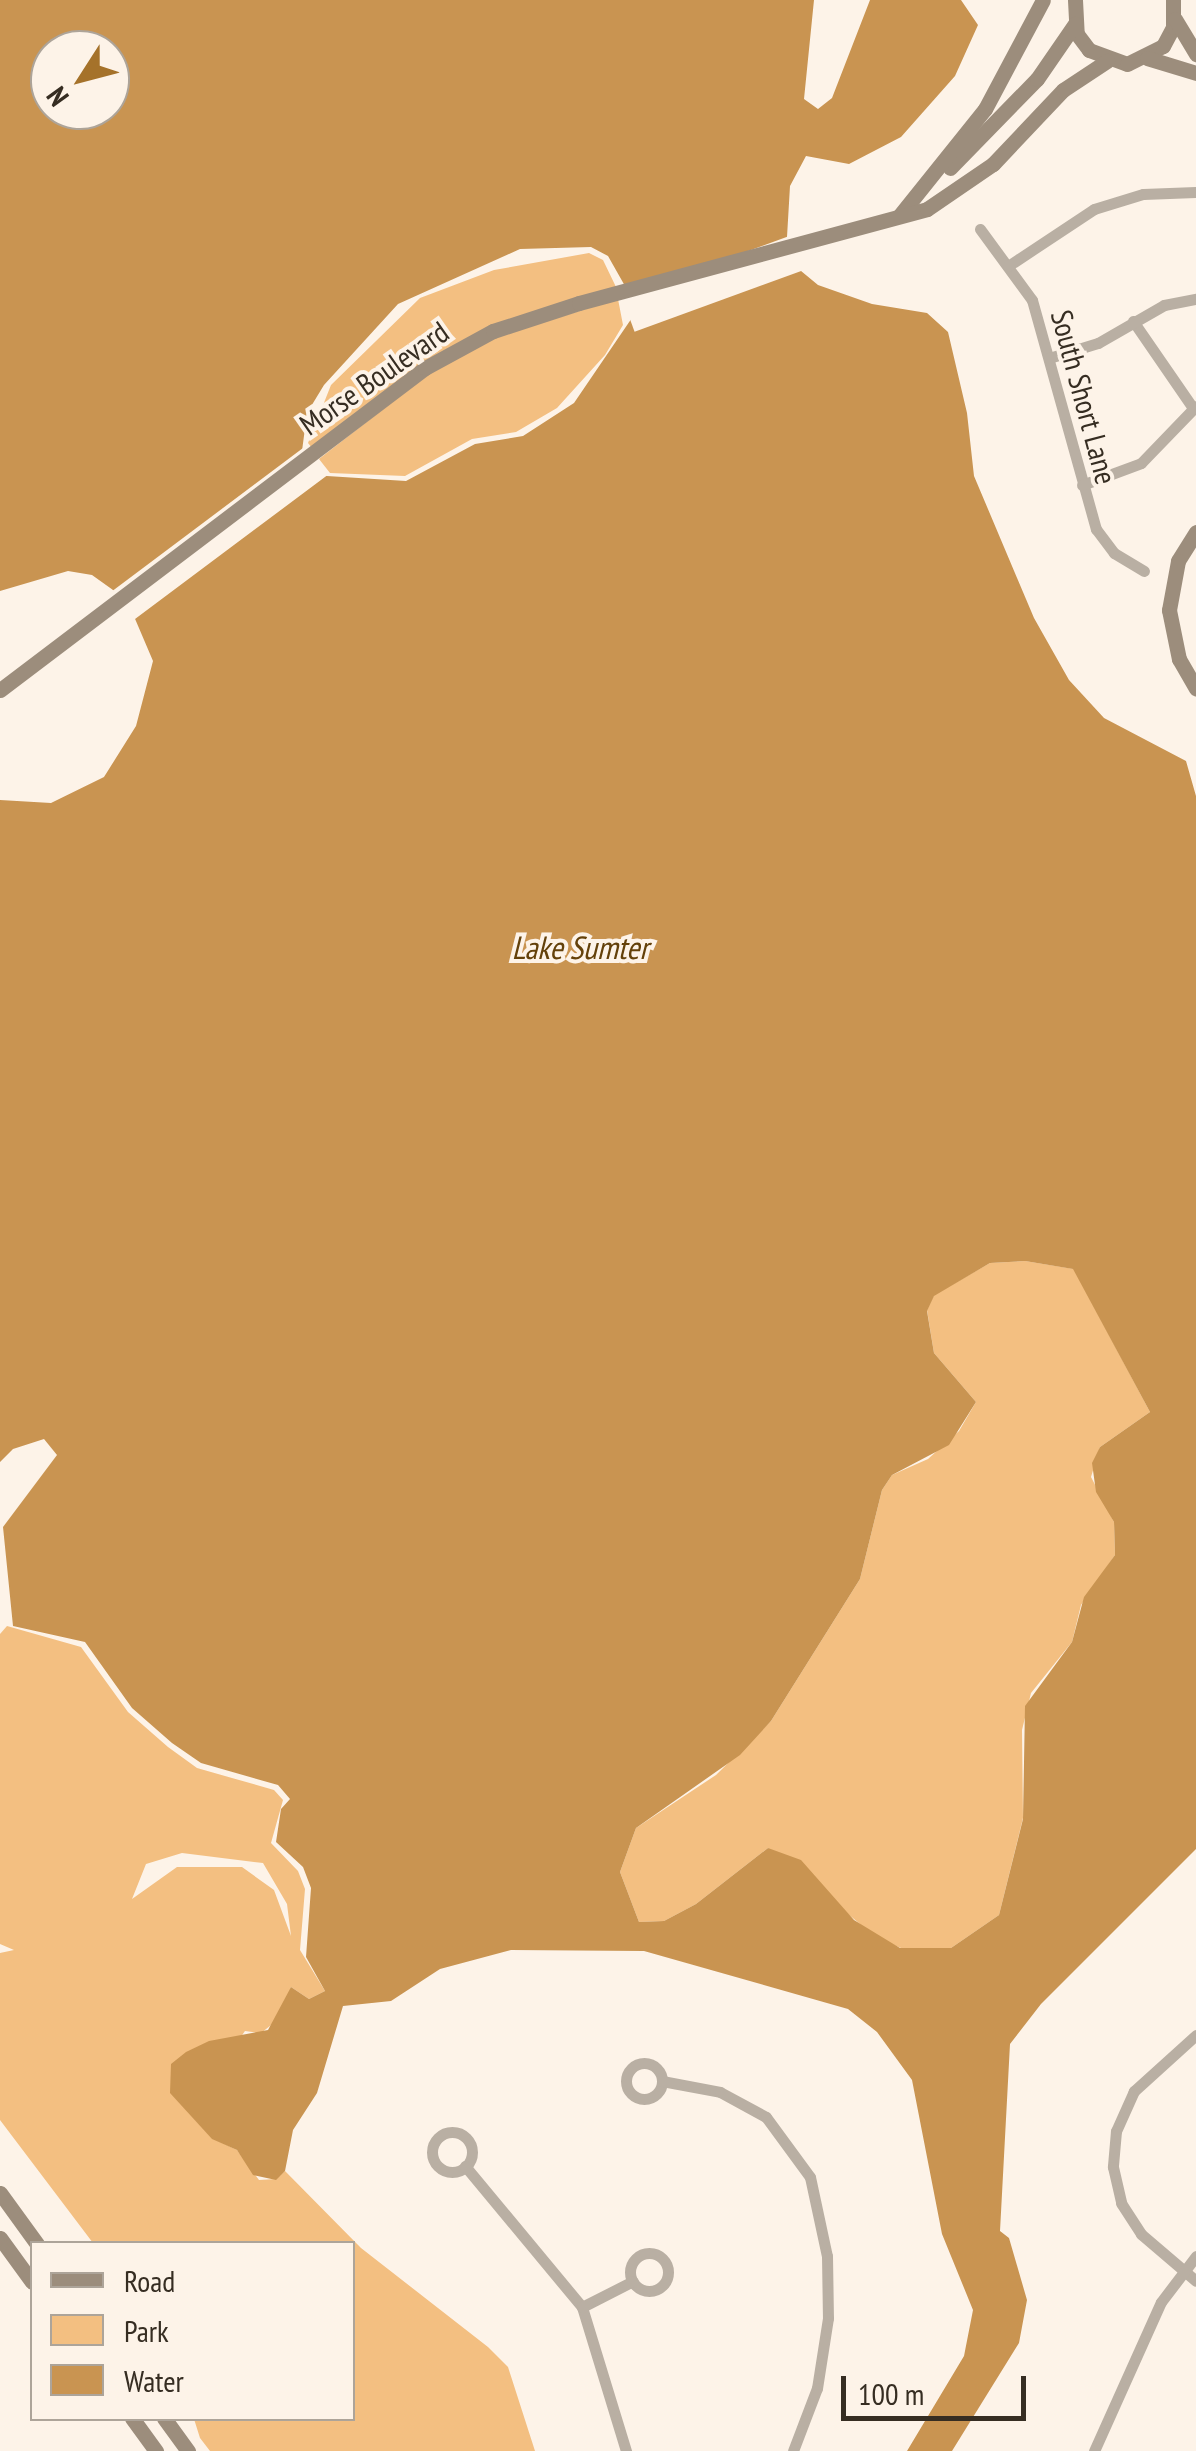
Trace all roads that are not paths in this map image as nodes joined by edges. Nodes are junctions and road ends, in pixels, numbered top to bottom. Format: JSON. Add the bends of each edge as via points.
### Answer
{"nodes":[{"id":1,"x":1043,"y":0,"type":"edge"},
{"id":2,"x":1075,"y":0,"type":"edge"},
{"id":3,"x":1173,"y":8,"type":"edge"},
{"id":4,"x":1075,"y":24,"type":"junction"},
{"id":5,"x":1196,"y":54,"type":"edge"},
{"id":6,"x":1147,"y":58,"type":"junction"},
{"id":7,"x":1107,"y":61,"type":"junction"},
{"id":8,"x":1196,"y":73,"type":"edge"},
{"id":9,"x":925,"y":189,"type":"junction"},
{"id":10,"x":1196,"y":192,"type":"edge"},
{"id":11,"x":897,"y":218,"type":"junction"},
{"id":12,"x":980,"y":229,"type":"dead end"},
{"id":13,"x":1008,"y":266,"type":"junction"},
{"id":14,"x":1196,"y":299,"type":"edge"},
{"id":15,"x":1133,"y":321,"type":"junction"},
{"id":16,"x":1049,"y":358,"type":"junction"},
{"id":17,"x":1195,"y":407,"type":"edge"},
{"id":18,"x":1082,"y":485,"type":"junction"},
{"id":19,"x":1196,"y":532,"type":"edge"},
{"id":20,"x":1144,"y":571,"type":"dead end"},
{"id":21,"x":0,"y":690,"type":"edge"},
{"id":22,"x":1196,"y":690,"type":"edge"},
{"id":23,"x":1196,"y":2036,"type":"edge"},
{"id":24,"x":662,"y":2080,"type":"dead end"},
{"id":25,"x":465,"y":2166,"type":"dead end"},
{"id":26,"x":0,"y":2193,"type":"edge"},
{"id":27,"x":0,"y":2238,"type":"edge"},
{"id":28,"x":35,"y":2241,"type":"edge"},
{"id":29,"x":1196,"y":2256,"type":"edge"},
{"id":30,"x":1184,"y":2271,"type":"junction"},
{"id":31,"x":30,"y":2279,"type":"edge"},
{"id":32,"x":633,"y":2281,"type":"dead end"},
{"id":33,"x":1196,"y":2281,"type":"edge"},
{"id":34,"x":582,"y":2307,"type":"junction"},
{"id":35,"x":134,"y":2421,"type":"edge"},
{"id":36,"x":166,"y":2421,"type":"edge"},
{"id":37,"x":156,"y":2451,"type":"edge"},
{"id":38,"x":188,"y":2451,"type":"edge"},
{"id":39,"x":626,"y":2451,"type":"edge"},
{"id":40,"x":793,"y":2451,"type":"edge"},
{"id":41,"x":1094,"y":2451,"type":"edge"}],
"edges":[{"from":1,"to":9,"type":"main road","name":"Morse Boulevard","via":[[986,109]]},
{"from":2,"to":4,"type":"main road"},
{"from":3,"to":5,"type":"main road"},
{"from":3,"to":6,"type":"main road","via":[[1164,46]]},
{"from":4,"to":7,"type":"main road","via":[[1089,50]]},
{"from":4,"to":9,"type":"main road","name":"Morse Boulevard","via":[[1037,79]]},
{"from":6,"to":7,"type":"main road"},
{"from":6,"to":8,"type":"main road"},
{"from":7,"to":11,"type":"main road","name":"Morse Boulevard","via":[[1063,90],[980,174],[927,209]]},
{"from":9,"to":11,"type":"main road","name":"Morse Boulevard"},
{"from":10,"to":13,"type":"street","via":[[1110,203]]},
{"from":11,"to":21,"type":"main road","name":"Morse Boulevard","via":[[493,331],[425,368]]},
{"from":12,"to":13,"type":"street","name":"South Short Lane"},
{"from":13,"to":16,"type":"street","name":"South Short Lane","via":[[1032,300]]},
{"from":14,"to":15,"type":"street"},
{"from":15,"to":16,"type":"street","via":[[1098,343]]},
{"from":15,"to":17,"type":"street"},
{"from":16,"to":18,"type":"street","name":"South Short Lane"},
{"from":17,"to":18,"type":"street","via":[[1141,462]]},
{"from":18,"to":20,"type":"street","name":"South Short Lane","via":[[1106,544]]},
{"from":19,"to":22,"type":"main road","via":[[1178,561],[1168,610],[1179,659]]},
{"from":23,"to":30,"type":"street","via":[[1134,2091],[1114,2147],[1116,2184],[1130,2220]]},
{"from":24,"to":40,"type":"street","via":[[720,2092],[766,2116],[810,2176],[827,2256],[828,2318],[817,2388]]},
{"from":25,"to":34,"type":"street"},
{"from":26,"to":28,"type":"main road"},
{"from":27,"to":31,"type":"main road"},
{"from":29,"to":30,"type":"street"},
{"from":30,"to":33,"type":"street"},
{"from":30,"to":41,"type":"street","via":[[1161,2302]]},
{"from":32,"to":34,"type":"street"},
{"from":34,"to":39,"type":"street"},
{"from":35,"to":37,"type":"main road"},
{"from":36,"to":38,"type":"main road"}]}
